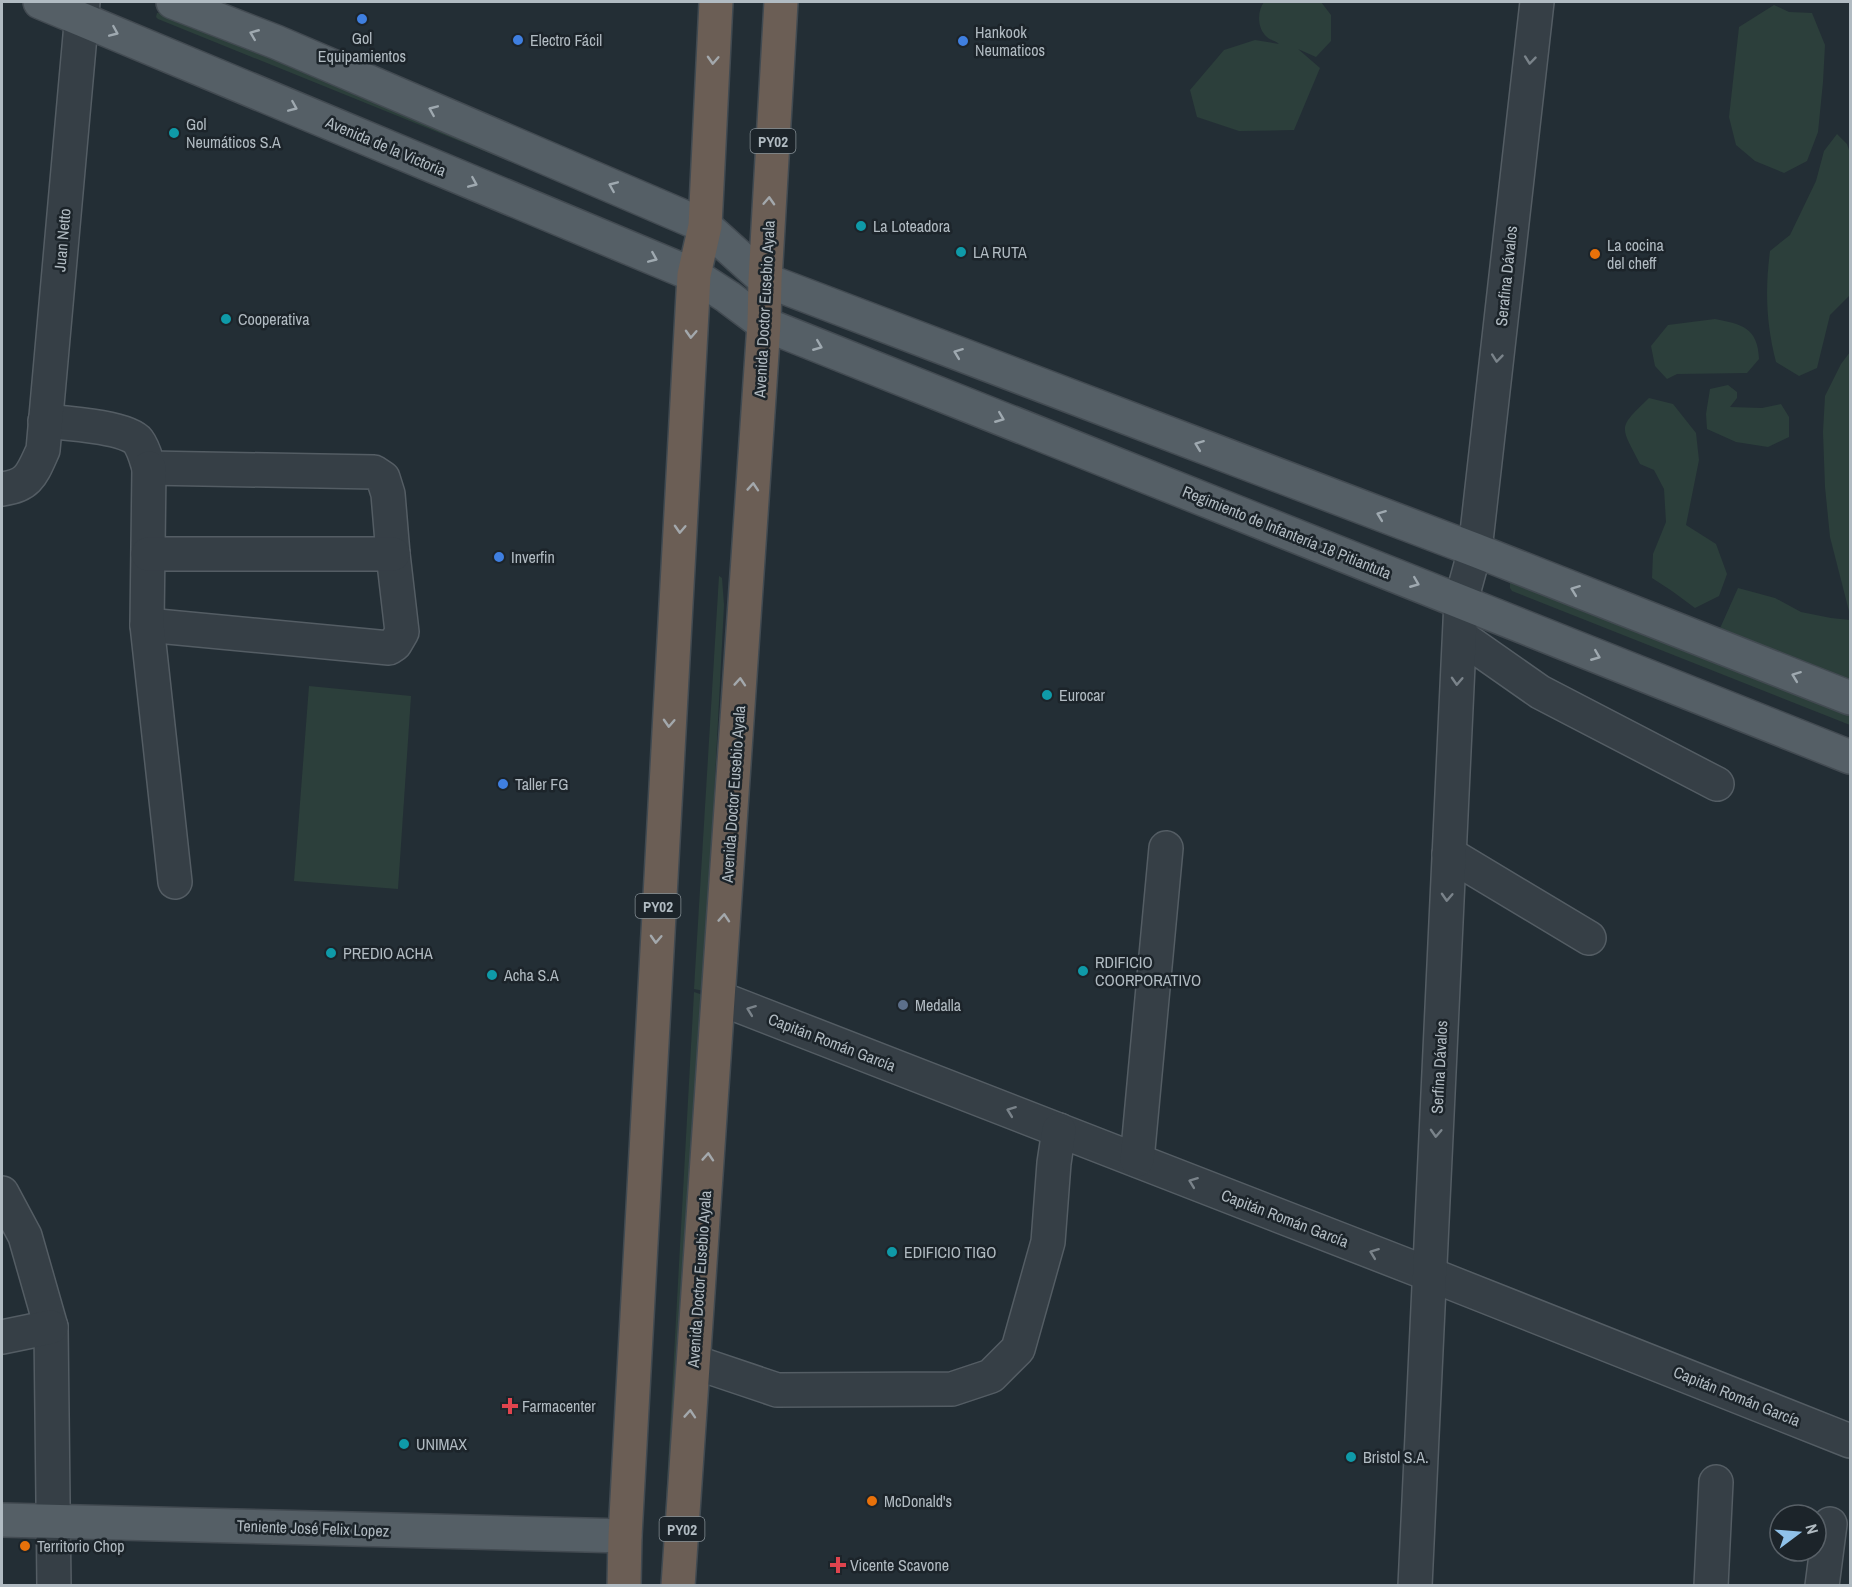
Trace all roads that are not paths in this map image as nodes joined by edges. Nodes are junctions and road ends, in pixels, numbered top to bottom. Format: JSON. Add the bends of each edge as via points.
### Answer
{"nodes":[{"id":1,"x":40,"y":2,"type":"edge"},
{"id":2,"x":173,"y":2,"type":"edge"},
{"id":3,"x":716,"y":2,"type":"edge"},
{"id":4,"x":781,"y":2,"type":"edge"},
{"id":5,"x":1537,"y":2,"type":"edge"},
{"id":6,"x":82,"y":10,"type":"edge"},
{"id":7,"x":705,"y":226,"type":"junction"},
{"id":8,"x":694,"y":275,"type":"junction"},
{"id":9,"x":765,"y":280,"type":"junction"},
{"id":10,"x":728,"y":297,"type":"joint"},
{"id":11,"x":764,"y":324,"type":"junction"},
{"id":12,"x":45,"y":421,"type":"junction"},
{"id":13,"x":149,"y":468,"type":"junction"},
{"id":14,"x":2,"y":489,"type":"edge"},
{"id":15,"x":1475,"y":550,"type":"junction"},
{"id":16,"x":148,"y":554,"type":"junction"},
{"id":17,"x":393,"y":554,"type":"junction"},
{"id":18,"x":1461,"y":602,"type":"junction"},
{"id":19,"x":147,"y":625,"type":"junction"},
{"id":20,"x":1460,"y":636,"type":"junction"},
{"id":21,"x":1851,"y":698,"type":"edge"},
{"id":22,"x":1851,"y":758,"type":"edge"},
{"id":23,"x":1717,"y":784,"type":"dead end"},
{"id":24,"x":1167,"y":848,"type":"dead end"},
{"id":25,"x":1449,"y":854,"type":"junction"},
{"id":26,"x":175,"y":882,"type":"dead end"},
{"id":27,"x":1589,"y":938,"type":"dead end"},
{"id":28,"x":719,"y":998,"type":"junction"},
{"id":29,"x":1059,"y":1130,"type":"junction"},
{"id":30,"x":1137,"y":1160,"type":"junction"},
{"id":31,"x":2,"y":1193,"type":"edge"},
{"id":32,"x":1429,"y":1274,"type":"junction"},
{"id":33,"x":51,"y":1327,"type":"junction"},
{"id":34,"x":2,"y":1337,"type":"edge"},
{"id":35,"x":694,"y":1362,"type":"junction"},
{"id":36,"x":1851,"y":1441,"type":"edge"},
{"id":37,"x":1716,"y":1482,"type":"dead end"},
{"id":38,"x":2,"y":1520,"type":"edge"},
{"id":39,"x":54,"y":1521,"type":"junction"},
{"id":40,"x":1830,"y":1524,"type":"dead end"},
{"id":41,"x":625,"y":1536,"type":"junction"},
{"id":42,"x":54,"y":1586,"type":"edge"},
{"id":43,"x":624,"y":1586,"type":"edge"},
{"id":44,"x":678,"y":1586,"type":"edge"},
{"id":45,"x":1415,"y":1586,"type":"edge"},
{"id":46,"x":1711,"y":1586,"type":"edge"},
{"id":47,"x":1822,"y":1586,"type":"edge"}],
"edges":[{"from":1,"to":6,"type":"main road","name":"Avenida de la Victoria"},
{"from":7,"to":2,"type":"main road","one_way":true,"via":[[276,42]]},
{"from":3,"to":7,"type":"highway","number":"PY02","one_way":true},
{"from":9,"to":4,"type":"highway","name":"Avenida Doctor Eusebio Ayala","number":"PY02","one_way":true},
{"from":5,"to":15,"type":"street","name":"Serafina Dávalos","one_way":true},
{"from":6,"to":8,"type":"main road","name":"Avenida de la Victoria","one_way":true},
{"from":6,"to":12,"type":"street","name":"Juan Netto"},
{"from":7,"to":8,"type":"highway","number":"PY02"},
{"from":7,"to":9,"type":"main road"},
{"from":8,"to":10,"type":"main road","name":"Avenida de la Victoria"},
{"from":8,"to":41,"type":"highway","number":"PY02","one_way":true},
{"from":9,"to":11,"type":"highway","name":"Avenida Doctor Eusebio Ayala","number":"PY02"},
{"from":15,"to":9,"type":"main road","one_way":true},
{"from":10,"to":11,"type":"main road","name":"Regimiento de Infantería 18 Pitiantuta"},
{"from":11,"to":18,"type":"main road","name":"Regimiento de Infantería 18 Pitiantuta","one_way":true},
{"from":28,"to":11,"type":"highway","name":"Avenida Doctor Eusebio Ayala","number":"PY02","one_way":true},
{"from":12,"to":13,"type":"street","via":[[107,428],[137,439]]},
{"from":12,"to":14,"type":"street","name":"Juan Netto","via":[[43,450],[32,476],[19,486]]},
{"from":13,"to":16,"type":"street"},
{"from":13,"to":17,"type":"street","via":[[374,472],[383,478],[388,494]]},
{"from":15,"to":18,"type":"street","name":"Serfina Dávalos"},
{"from":21,"to":15,"type":"main road","one_way":true},
{"from":16,"to":17,"type":"street"},
{"from":16,"to":19,"type":"street"},
{"from":17,"to":19,"type":"street","via":[[402,633],[389,648]]},
{"from":18,"to":20,"type":"street","name":"Serfina Dávalos"},
{"from":18,"to":22,"type":"main road","name":"Regimiento de Infantería 18 Pitiantuta","one_way":true},
{"from":19,"to":26,"type":"street"},
{"from":20,"to":23,"type":"street","via":[[1540,692]]},
{"from":20,"to":25,"type":"street","name":"Serfina Dávalos","one_way":true},
{"from":24,"to":30,"type":"street"},
{"from":25,"to":27,"type":"street"},
{"from":25,"to":32,"type":"street","name":"Serfina Dávalos","one_way":true},
{"from":29,"to":28,"type":"street","name":"Capitán Román García","one_way":true},
{"from":35,"to":28,"type":"highway","name":"Avenida Doctor Eusebio Ayala","number":"PY02","one_way":true},
{"from":29,"to":30,"type":"street","name":"Capitán Román García"},
{"from":29,"to":35,"type":"street","via":[[1048,1242],[1018,1349],[992,1376],[952,1389],[777,1390]]},
{"from":32,"to":30,"type":"street","name":"Capitán Román García","one_way":true},
{"from":31,"to":33,"type":"street","via":[[25,1236]]},
{"from":32,"to":36,"type":"street","name":"Capitán Román García"},
{"from":32,"to":45,"type":"street","name":"Serfina Dávalos"},
{"from":33,"to":34,"type":"street"},
{"from":33,"to":39,"type":"street"},
{"from":44,"to":35,"type":"highway","name":"Avenida Doctor Eusebio Ayala","number":"PY02","one_way":true},
{"from":37,"to":46,"type":"street"},
{"from":38,"to":39,"type":"main road","name":"Teniente José Felix Lopez"},
{"from":39,"to":41,"type":"main road","name":"Teniente José Felix Lopez"},
{"from":39,"to":42,"type":"street"},
{"from":40,"to":47,"type":"street"},
{"from":41,"to":43,"type":"highway","number":"PY02"}]}
